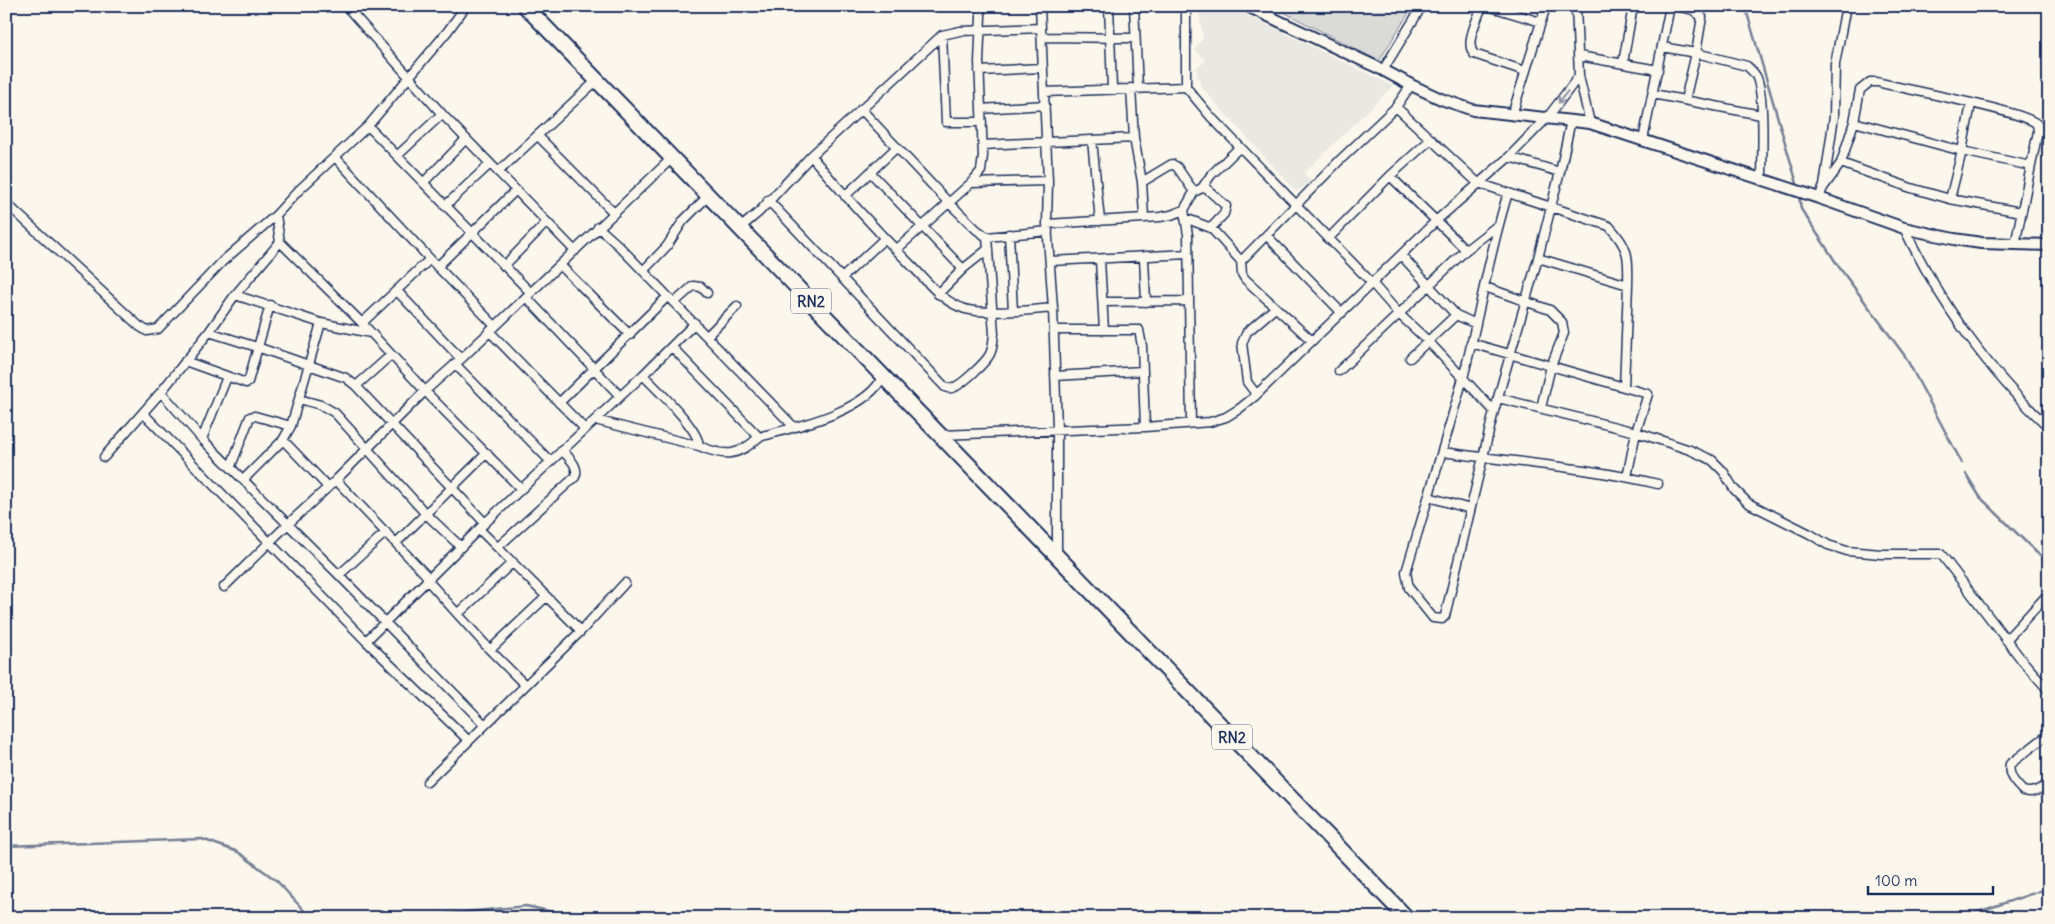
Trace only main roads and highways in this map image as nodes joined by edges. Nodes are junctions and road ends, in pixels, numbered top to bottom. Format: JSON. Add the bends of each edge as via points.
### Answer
{"nodes":[{"id":1,"x":525,"y":6,"type":"edge"},
{"id":2,"x":1407,"y":918,"type":"edge"}],
"edges":[{"from":1,"to":2,"type":"highway","number":"RN2"}]}
